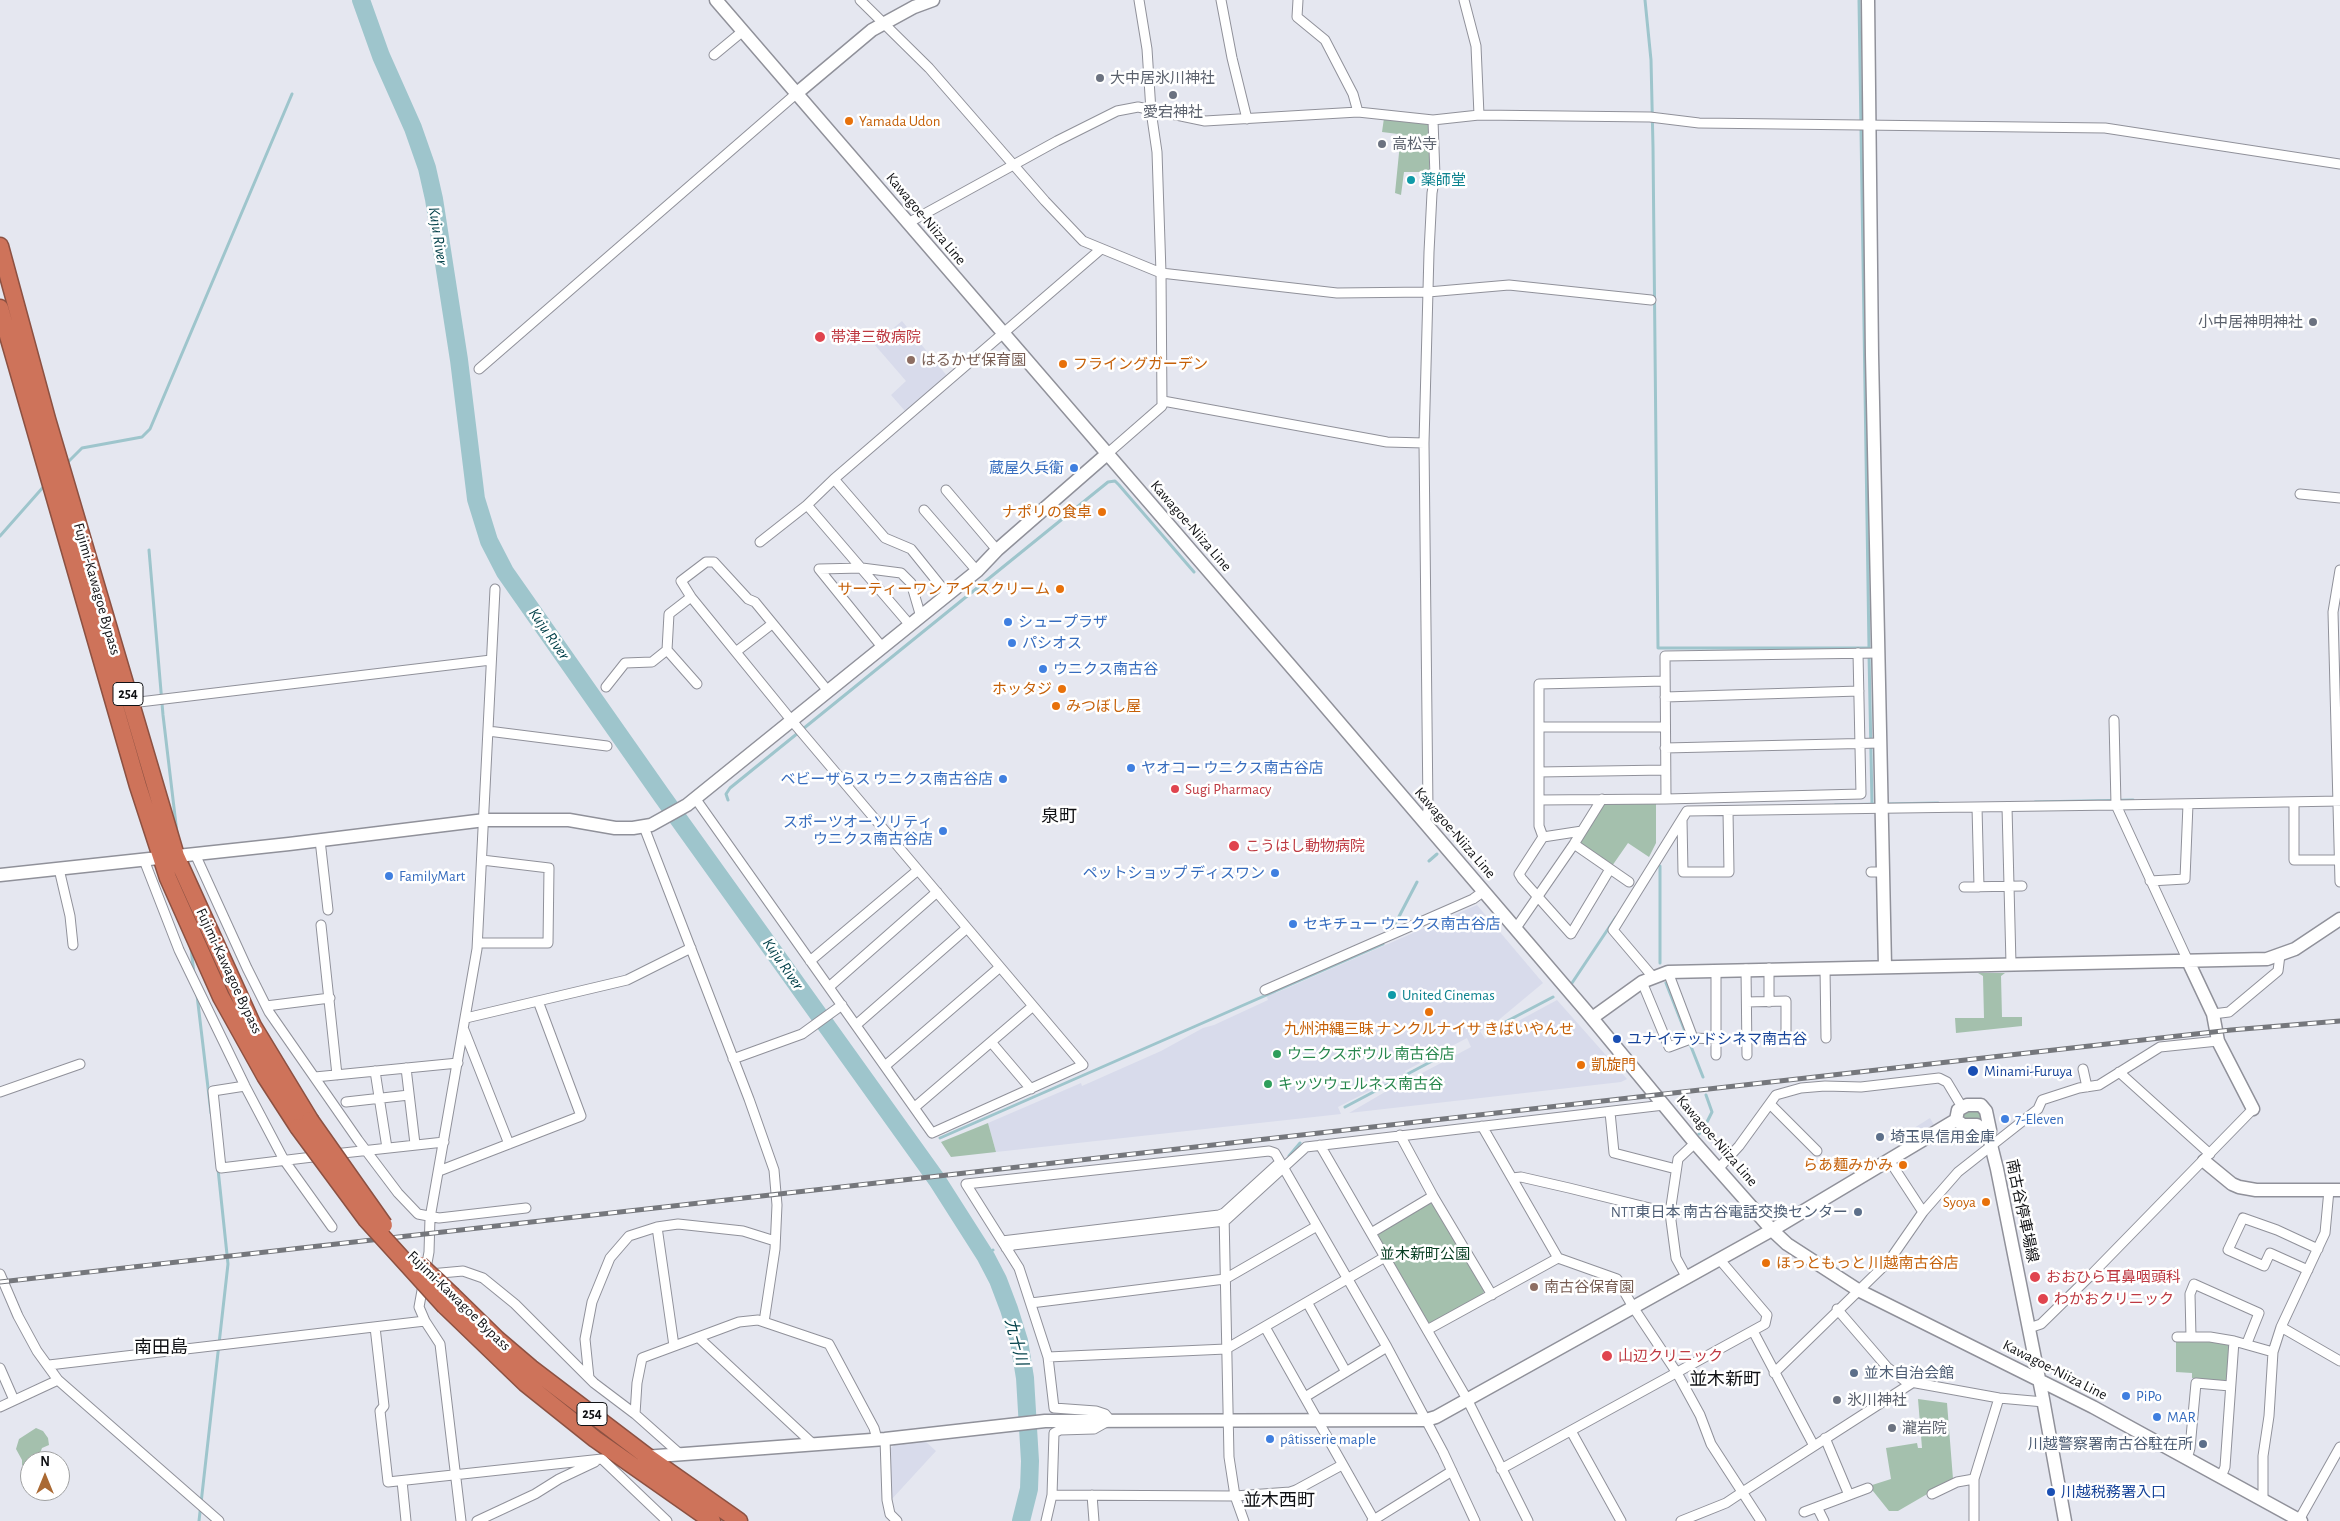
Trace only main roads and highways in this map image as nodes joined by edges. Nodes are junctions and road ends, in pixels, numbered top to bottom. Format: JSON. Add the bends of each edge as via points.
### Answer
{"nodes":[{"id":1,"x":0,"y":246,"type":"edge"},
{"id":2,"x":0,"y":308,"type":"edge"},
{"id":3,"x":169,"y":857,"type":"junction"},
{"id":4,"x":449,"y":1301,"type":"junction"},
{"id":5,"x":712,"y":1521,"type":"edge"},
{"id":6,"x":739,"y":1521,"type":"edge"}],
"edges":[{"from":1,"to":3,"type":"highway","name":"Fujimi-Kawagoe Bypass","number":"254","via":[[131,703]]},
{"from":2,"to":3,"type":"highway","name":"Fujimi-Kawagoe Bypass","number":"254","via":[[138,786]]},
{"from":3,"to":4,"type":"highway","name":"Fujimi-Kawagoe Bypass","number":"254","bridge":true,"via":[[304,1124]]},
{"from":4,"to":5,"type":"highway","name":"Fujimi-Kawagoe Bypass","number":"254","via":[[525,1383],[596,1439]]},
{"from":4,"to":6,"type":"highway","name":"Fujimi-Kawagoe Bypass","number":"254","via":[[648,1457]]}]}
